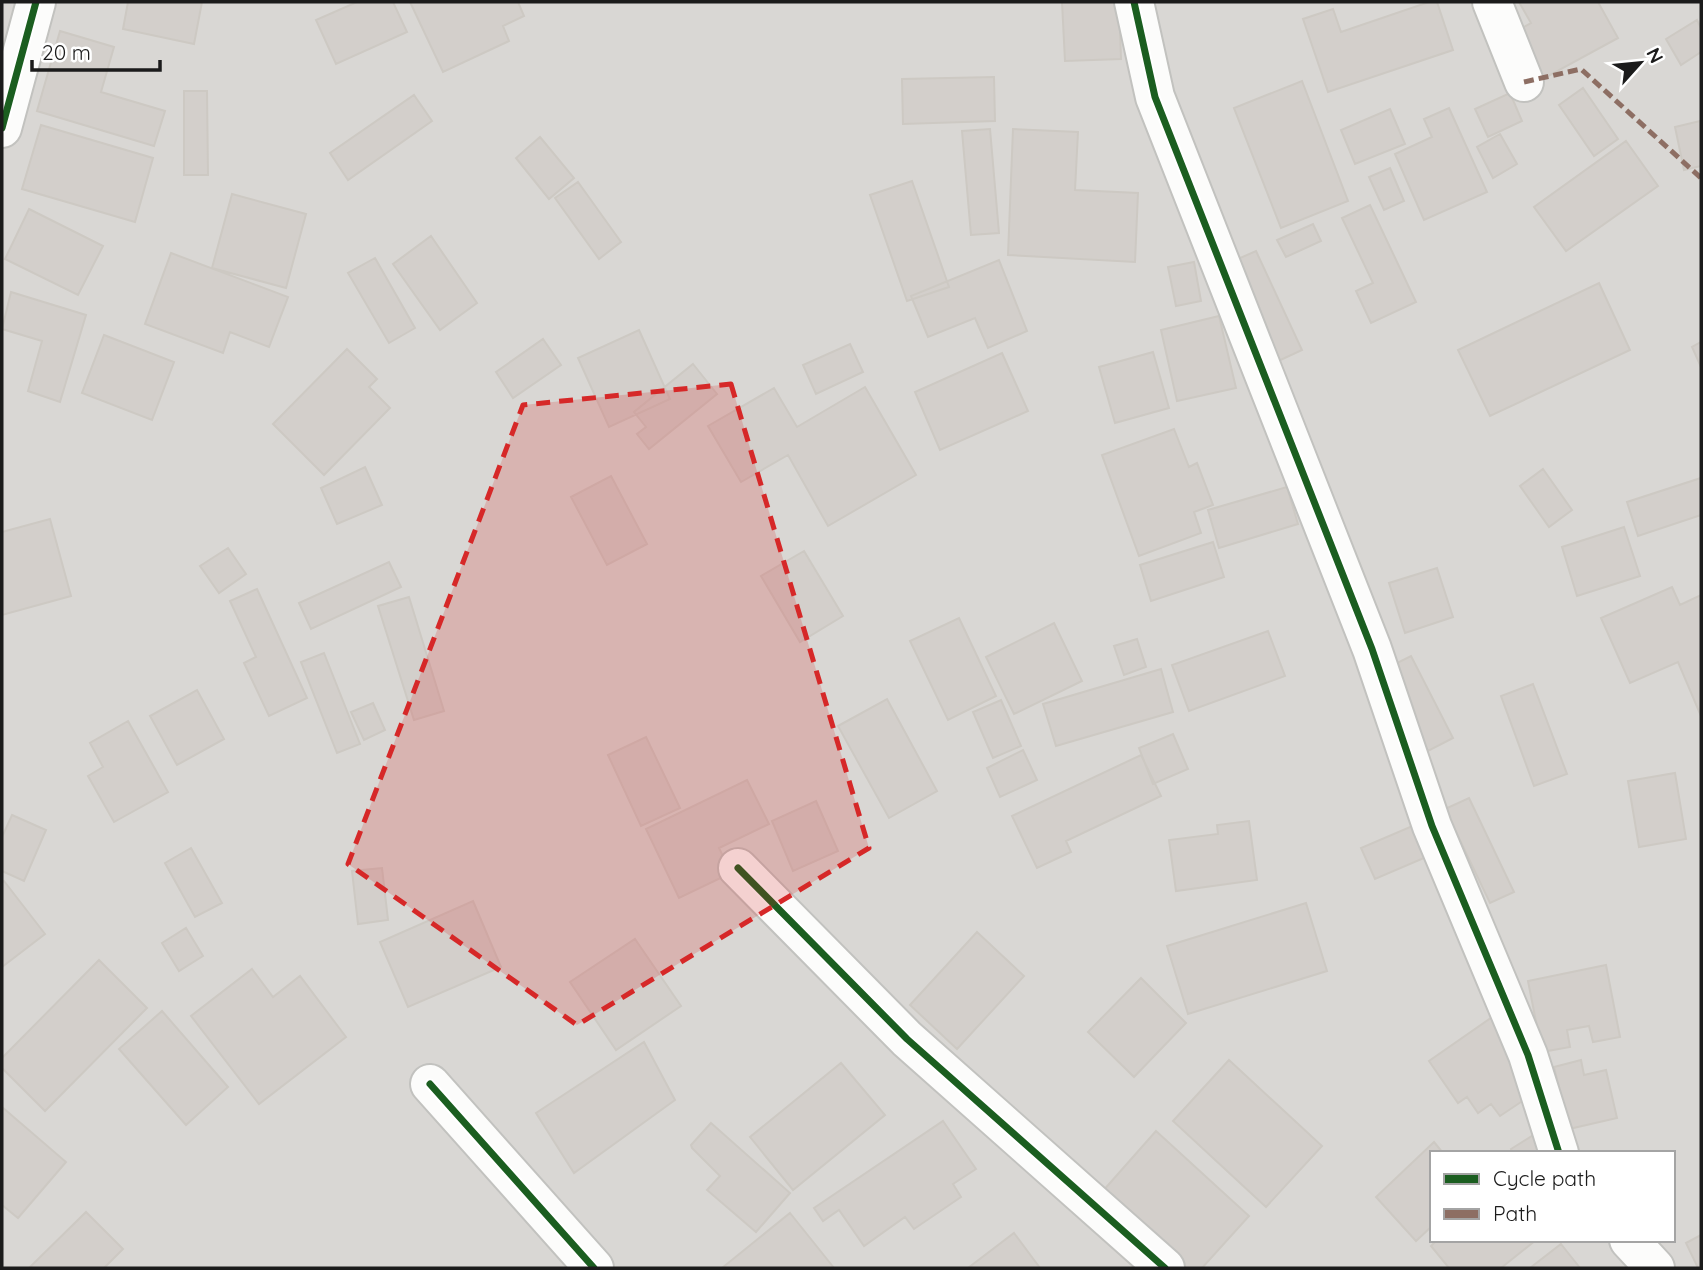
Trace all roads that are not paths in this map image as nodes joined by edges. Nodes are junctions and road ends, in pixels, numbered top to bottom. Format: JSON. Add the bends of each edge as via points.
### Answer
{"nodes":[{"id":1,"x":36,"y":2,"type":"edge"},
{"id":2,"x":1134,"y":2,"type":"edge"},
{"id":3,"x":1492,"y":2,"type":"edge"},
{"id":4,"x":1524,"y":82,"type":"dead end"},
{"id":5,"x":2,"y":128,"type":"edge"},
{"id":6,"x":738,"y":868,"type":"dead end"},
{"id":7,"x":430,"y":1084,"type":"dead end"},
{"id":8,"x":1558,"y":1151,"type":"edge"},
{"id":9,"x":1631,"y":1242,"type":"edge"},
{"id":10,"x":594,"y":1268,"type":"edge"},
{"id":11,"x":1165,"y":1268,"type":"edge"},
{"id":12,"x":1655,"y":1268,"type":"edge"}],
"edges":[{"from":1,"to":5,"type":"street"},
{"from":2,"to":8,"type":"street","via":[[1155,97],[1372,649],[1432,826],[1528,1055]]},
{"from":3,"to":4,"type":"street"},
{"from":6,"to":11,"type":"street","via":[[907,1039]]},
{"from":7,"to":10,"type":"street"},
{"from":9,"to":12,"type":"street"}]}
